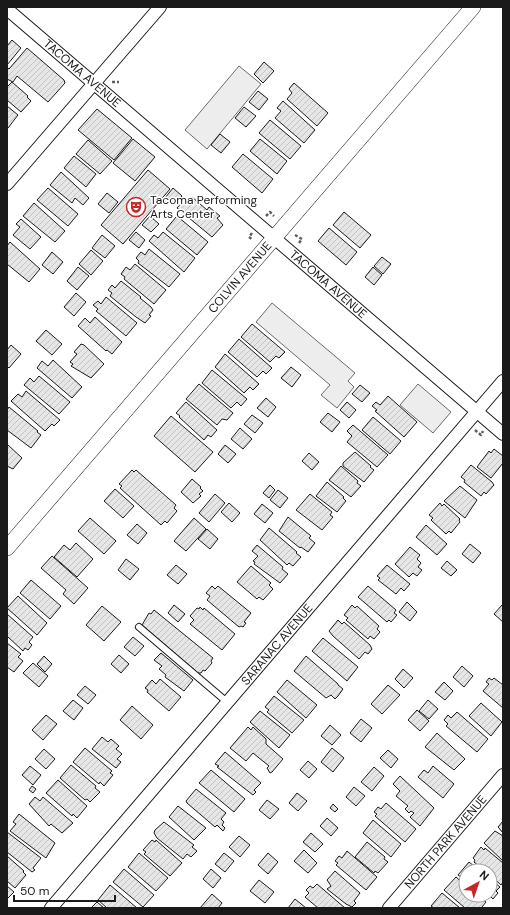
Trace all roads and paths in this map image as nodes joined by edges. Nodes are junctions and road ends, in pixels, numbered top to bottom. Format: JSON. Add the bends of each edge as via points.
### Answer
{"nodes":[{"id":1,"x":160,"y":7,"type":"edge"},
{"id":2,"x":473,"y":7,"type":"edge"},
{"id":3,"x":7,"y":9,"type":"edge"},
{"id":4,"x":111,"y":82,"type":"dead end"},
{"id":5,"x":119,"y":82,"type":"dead end"},
{"id":6,"x":94,"y":84,"type":"junction"},
{"id":7,"x":7,"y":184,"type":"edge"},
{"id":8,"x":274,"y":216,"type":"dead end"},
{"id":9,"x":266,"y":217,"type":"dead end"},
{"id":10,"x":295,"y":234,"type":"dead end"},
{"id":11,"x":249,"y":237,"type":"dead end"},
{"id":12,"x":274,"y":238,"type":"junction"},
{"id":13,"x":302,"y":238,"type":"dead end"},
{"id":14,"x":253,"y":240,"type":"dead end"},
{"id":15,"x":503,"y":381,"type":"edge"},
{"id":16,"x":477,"y":412,"type":"junction"},
{"id":17,"x":475,"y":430,"type":"dead end"},
{"id":18,"x":503,"y":434,"type":"edge"},
{"id":19,"x":481,"y":435,"type":"dead end"},
{"id":20,"x":7,"y":548,"type":"edge"},
{"id":21,"x":139,"y":627,"type":"dead end"},
{"id":22,"x":227,"y":702,"type":"junction"},
{"id":23,"x":503,"y":775,"type":"edge"},
{"id":24,"x":50,"y":908,"type":"edge"},
{"id":25,"x":389,"y":908,"type":"edge"}],
"edges":[{"from":1,"to":6,"type":"street"},
{"from":2,"to":12,"type":"street","name":"COLVIN AVENUE"},
{"from":3,"to":6,"type":"street","name":"TACOMA AVENUE"},
{"from":4,"to":5,"type":"path"},
{"from":6,"to":7,"type":"street"},
{"from":6,"to":12,"type":"street","name":"TACOMA AVENUE"},
{"from":8,"to":9,"type":"path","via":[[270,212]]},
{"from":10,"to":13,"type":"path"},
{"from":11,"to":14,"type":"path"},
{"from":12,"to":16,"type":"street","name":"TACOMA AVENUE"},
{"from":12,"to":20,"type":"street","name":"COLVIN AVENUE"},
{"from":15,"to":16,"type":"street","name":"SARANAC AVENUE"},
{"from":16,"to":18,"type":"street","name":"TACOMA AVENUE"},
{"from":16,"to":22,"type":"street","name":"SARANAC AVENUE"},
{"from":17,"to":19,"type":"path"},
{"from":21,"to":22,"type":"lane"},
{"from":22,"to":24,"type":"street","name":"SARANAC AVENUE"},
{"from":23,"to":25,"type":"street","name":"NORTH PARK AVENUE"}]}
